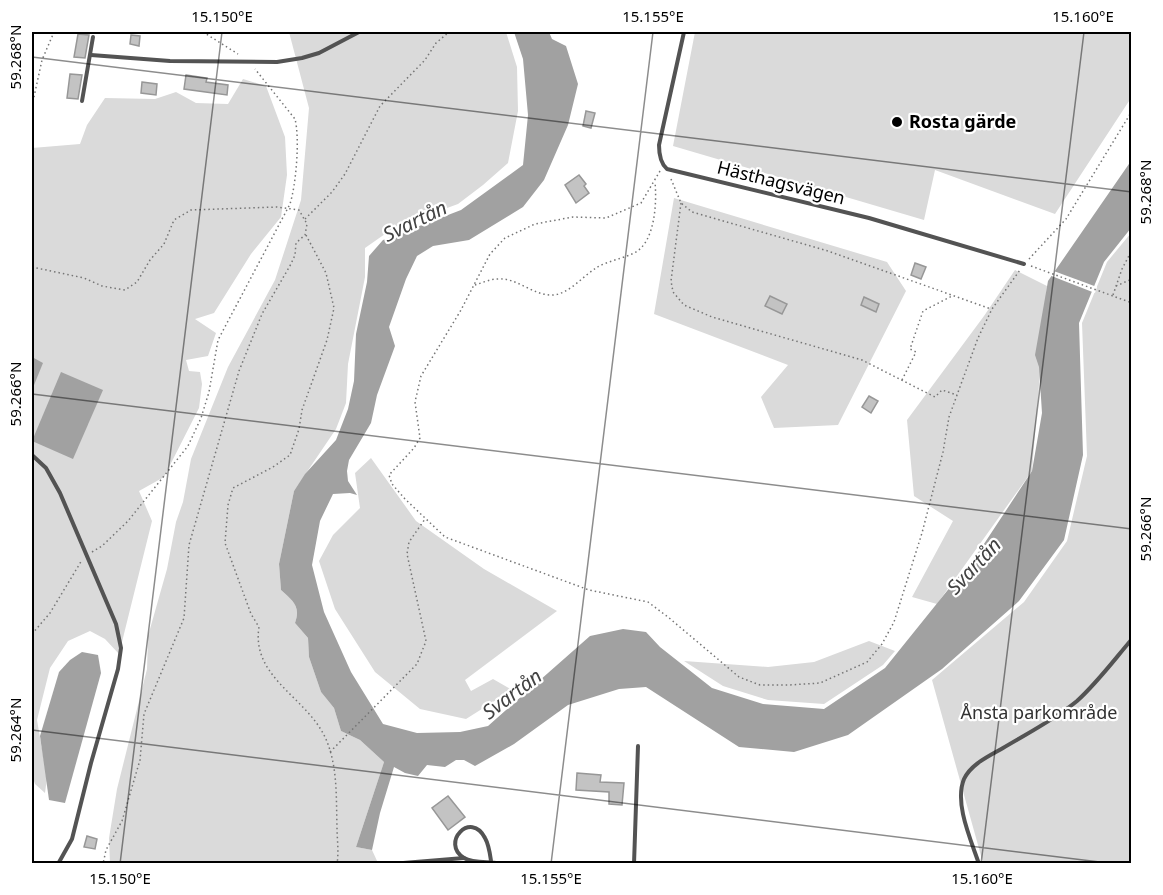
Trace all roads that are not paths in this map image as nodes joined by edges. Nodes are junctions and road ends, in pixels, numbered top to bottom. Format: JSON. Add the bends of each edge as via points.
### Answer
{"nodes":[{"id":1,"x":359,"y":32,"type":"edge"},
{"id":2,"x":684,"y":32,"type":"edge"},
{"id":3,"x":93,"y":37,"type":"dead end"},
{"id":4,"x":91,"y":55,"type":"junction"},
{"id":5,"x":82,"y":101,"type":"dead end"},
{"id":6,"x":1024,"y":264,"type":"road end"},
{"id":7,"x":32,"y":455,"type":"edge"},
{"id":8,"x":1131,"y":639,"type":"edge"},
{"id":9,"x":638,"y":746,"type":"dead end"},
{"id":10,"x":464,"y":858,"type":"junction"},
{"id":11,"x":491,"y":861,"type":"junction"},
{"id":12,"x":58,"y":864,"type":"edge"},
{"id":13,"x":391,"y":864,"type":"edge"},
{"id":14,"x":502,"y":864,"type":"edge"},
{"id":15,"x":634,"y":864,"type":"edge"},
{"id":16,"x":979,"y":864,"type":"edge"}],
"edges":[{"from":1,"to":4,"type":"lane","via":[[319,53],[277,62],[170,61]]},
{"from":2,"to":6,"type":"lane","name":"Hästhagsvägen","via":[[660,145],[663,165]]},
{"from":3,"to":4,"type":"lane"},
{"from":4,"to":5,"type":"lane"},
{"from":7,"to":12,"type":"lane","via":[[46,468],[60,493],[116,624],[121,648],[72,839]]},
{"from":8,"to":16,"type":"lane","via":[[1078,700],[986,758],[965,777],[960,797]]},
{"from":9,"to":15,"type":"lane"},
{"from":10,"to":11,"type":"lane"},
{"from":10,"to":11,"type":"lane","via":[[455,845],[456,837],[467,827],[482,832]]},
{"from":10,"to":13,"type":"lane"},
{"from":11,"to":14,"type":"lane"}]}
